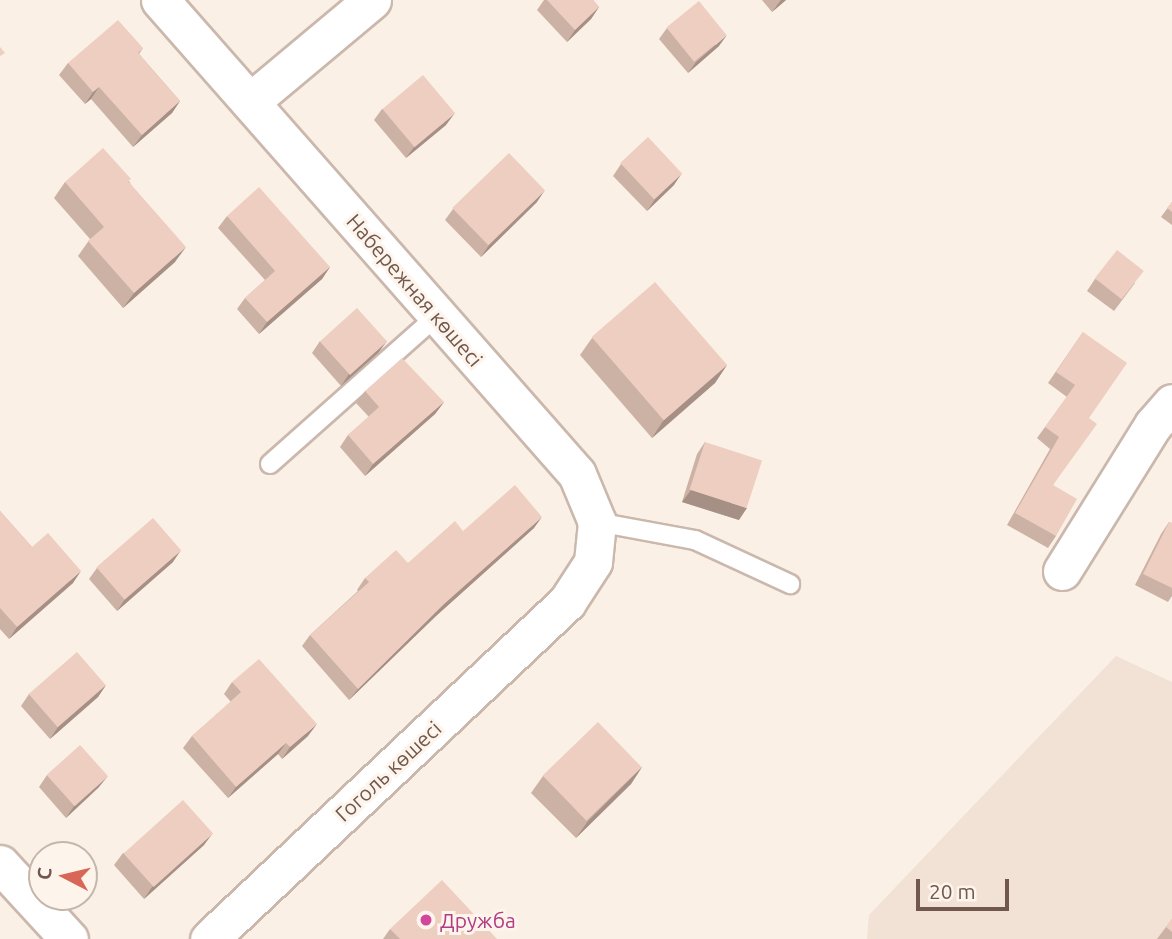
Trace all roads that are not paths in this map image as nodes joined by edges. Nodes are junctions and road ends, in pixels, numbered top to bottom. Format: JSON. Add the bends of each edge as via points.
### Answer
{"nodes":[{"id":1,"x":160,"y":0,"type":"edge"},
{"id":2,"x":372,"y":0,"type":"edge"},
{"id":3,"x":250,"y":102,"type":"junction"},
{"id":4,"x":438,"y":316,"type":"junction"},
{"id":5,"x":1172,"y":403,"type":"edge"},
{"id":6,"x":270,"y":464,"type":"dead end"},
{"id":7,"x":597,"y":522,"type":"junction"},
{"id":8,"x":1062,"y":571,"type":"dead end"},
{"id":9,"x":790,"y":584,"type":"dead end"},
{"id":10,"x":567,"y":602,"type":"joint"},
{"id":11,"x":0,"y":864,"type":"edge"},
{"id":12,"x":68,"y":939,"type":"edge"},
{"id":13,"x":209,"y":939,"type":"edge"}],
"edges":[{"from":1,"to":3,"type":"street","name":"Набережная көшесі"},
{"from":2,"to":3,"type":"street"},
{"from":3,"to":4,"type":"street","name":"Набережная көшесі"},
{"from":4,"to":6,"type":"lane"},
{"from":4,"to":7,"type":"street","name":"Набережная көшесі","via":[[577,474]]},
{"from":5,"to":8,"type":"street","via":[[1153,425]]},
{"from":7,"to":9,"type":"lane","via":[[695,540]]},
{"from":7,"to":10,"type":"street","name":"Набережная көшесі","via":[[593,562]]},
{"from":10,"to":13,"type":"street","name":"Гоголь көшесі"},
{"from":11,"to":12,"type":"street"}]}
